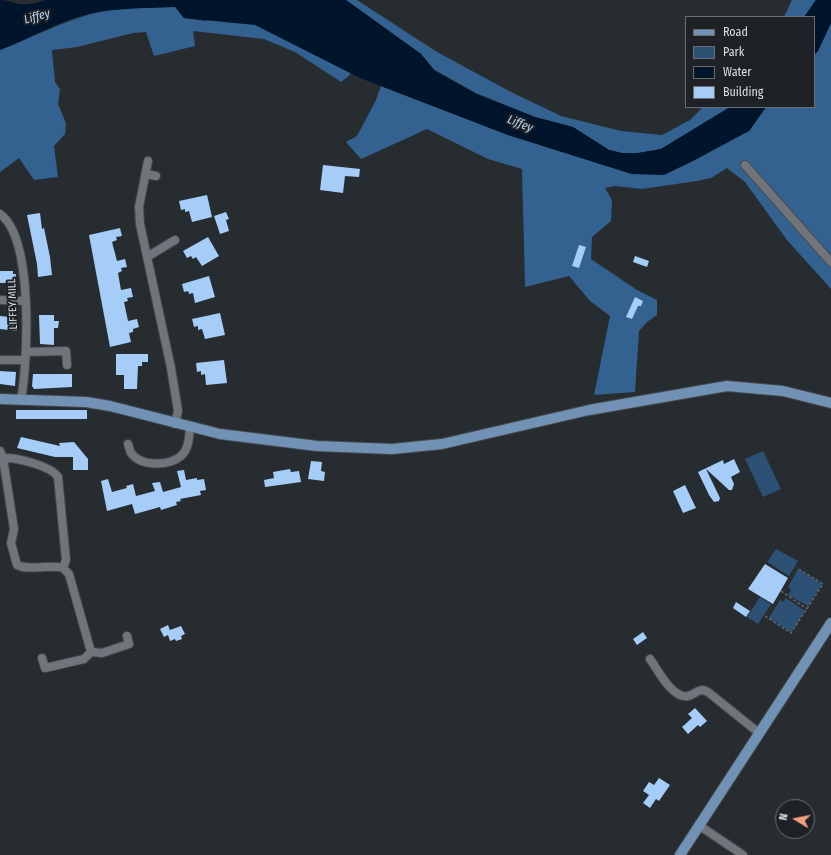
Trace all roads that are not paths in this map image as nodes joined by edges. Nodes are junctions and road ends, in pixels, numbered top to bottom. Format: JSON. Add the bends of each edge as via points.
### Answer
{"nodes":[{"id":1,"x":148,"y":161,"type":"dead end"},
{"id":2,"x":745,"y":165,"type":"dead end"},
{"id":3,"x":146,"y":174,"type":"junction"},
{"id":4,"x":156,"y":176,"type":"dead end"},
{"id":5,"x":0,"y":214,"type":"edge"},
{"id":6,"x":176,"y":240,"type":"dead end"},
{"id":7,"x":147,"y":257,"type":"junction"},
{"id":8,"x":831,"y":262,"type":"edge"},
{"id":9,"x":0,"y":300,"type":"edge"},
{"id":10,"x":25,"y":301,"type":"junction"},
{"id":11,"x":26,"y":356,"type":"junction"},
{"id":12,"x":0,"y":360,"type":"edge"},
{"id":13,"x":67,"y":365,"type":"dead end"},
{"id":14,"x":0,"y":399,"type":"edge"},
{"id":15,"x":21,"y":400,"type":"junction"},
{"id":16,"x":831,"y":403,"type":"edge"},
{"id":17,"x":175,"y":424,"type":"junction"},
{"id":18,"x":190,"y":427,"type":"junction"},
{"id":19,"x":128,"y":444,"type":"dead end"},
{"id":20,"x":1,"y":455,"type":"edge"},
{"id":21,"x":63,"y":568,"type":"junction"},
{"id":22,"x":831,"y":623,"type":"edge"},
{"id":23,"x":127,"y":636,"type":"dead end"},
{"id":24,"x":91,"y":652,"type":"junction"},
{"id":25,"x":42,"y":658,"type":"dead end"},
{"id":26,"x":650,"y":659,"type":"dead end"},
{"id":27,"x":759,"y":733,"type":"junction"},
{"id":28,"x":700,"y":826,"type":"junction"},
{"id":29,"x":680,"y":855,"type":"edge"},
{"id":30,"x":743,"y":855,"type":"edge"}],
"edges":[{"from":1,"to":3,"type":"street"},
{"from":2,"to":8,"type":"street"},
{"from":3,"to":4,"type":"street"},
{"from":3,"to":7,"type":"street","via":[[140,207],[140,224]]},
{"from":5,"to":10,"type":"street","name":"LIFFEY MILL","via":[[13,228],[23,267]]},
{"from":6,"to":7,"type":"street"},
{"from":7,"to":17,"type":"street","via":[[171,368],[178,411]]},
{"from":9,"to":10,"type":"street"},
{"from":10,"to":11,"type":"street","name":"LIFFEY MILL"},
{"from":11,"to":12,"type":"street"},
{"from":11,"to":13,"type":"street","via":[[66,351]]},
{"from":11,"to":15,"type":"street","name":"LIFFEY MILL"},
{"from":14,"to":15,"type":"main road"},
{"from":15,"to":17,"type":"main road","via":[[86,402]]},
{"from":16,"to":18,"type":"main road","via":[[783,391],[727,386],[588,410],[442,444],[392,449],[318,446],[220,434]]},
{"from":17,"to":18,"type":"main road"},
{"from":18,"to":19,"type":"street","via":[[188,442],[180,457],[159,464],[139,459],[131,454]]},
{"from":20,"to":21,"type":"street","via":[[55,472],[58,478],[66,560]]},
{"from":20,"to":21,"type":"street","via":[[14,529],[11,544],[17,565],[24,569],[42,566]]},
{"from":21,"to":24,"type":"street","via":[[68,574]]},
{"from":22,"to":27,"type":"main road"},
{"from":23,"to":24,"type":"street","via":[[129,644],[102,654]]},
{"from":24,"to":25,"type":"street","via":[[84,659],[45,668]]},
{"from":26,"to":27,"type":"street","via":[[670,688],[679,695],[688,696],[703,690],[708,692]]},
{"from":27,"to":28,"type":"main road"},
{"from":28,"to":29,"type":"main road"},
{"from":28,"to":30,"type":"street"}]}
